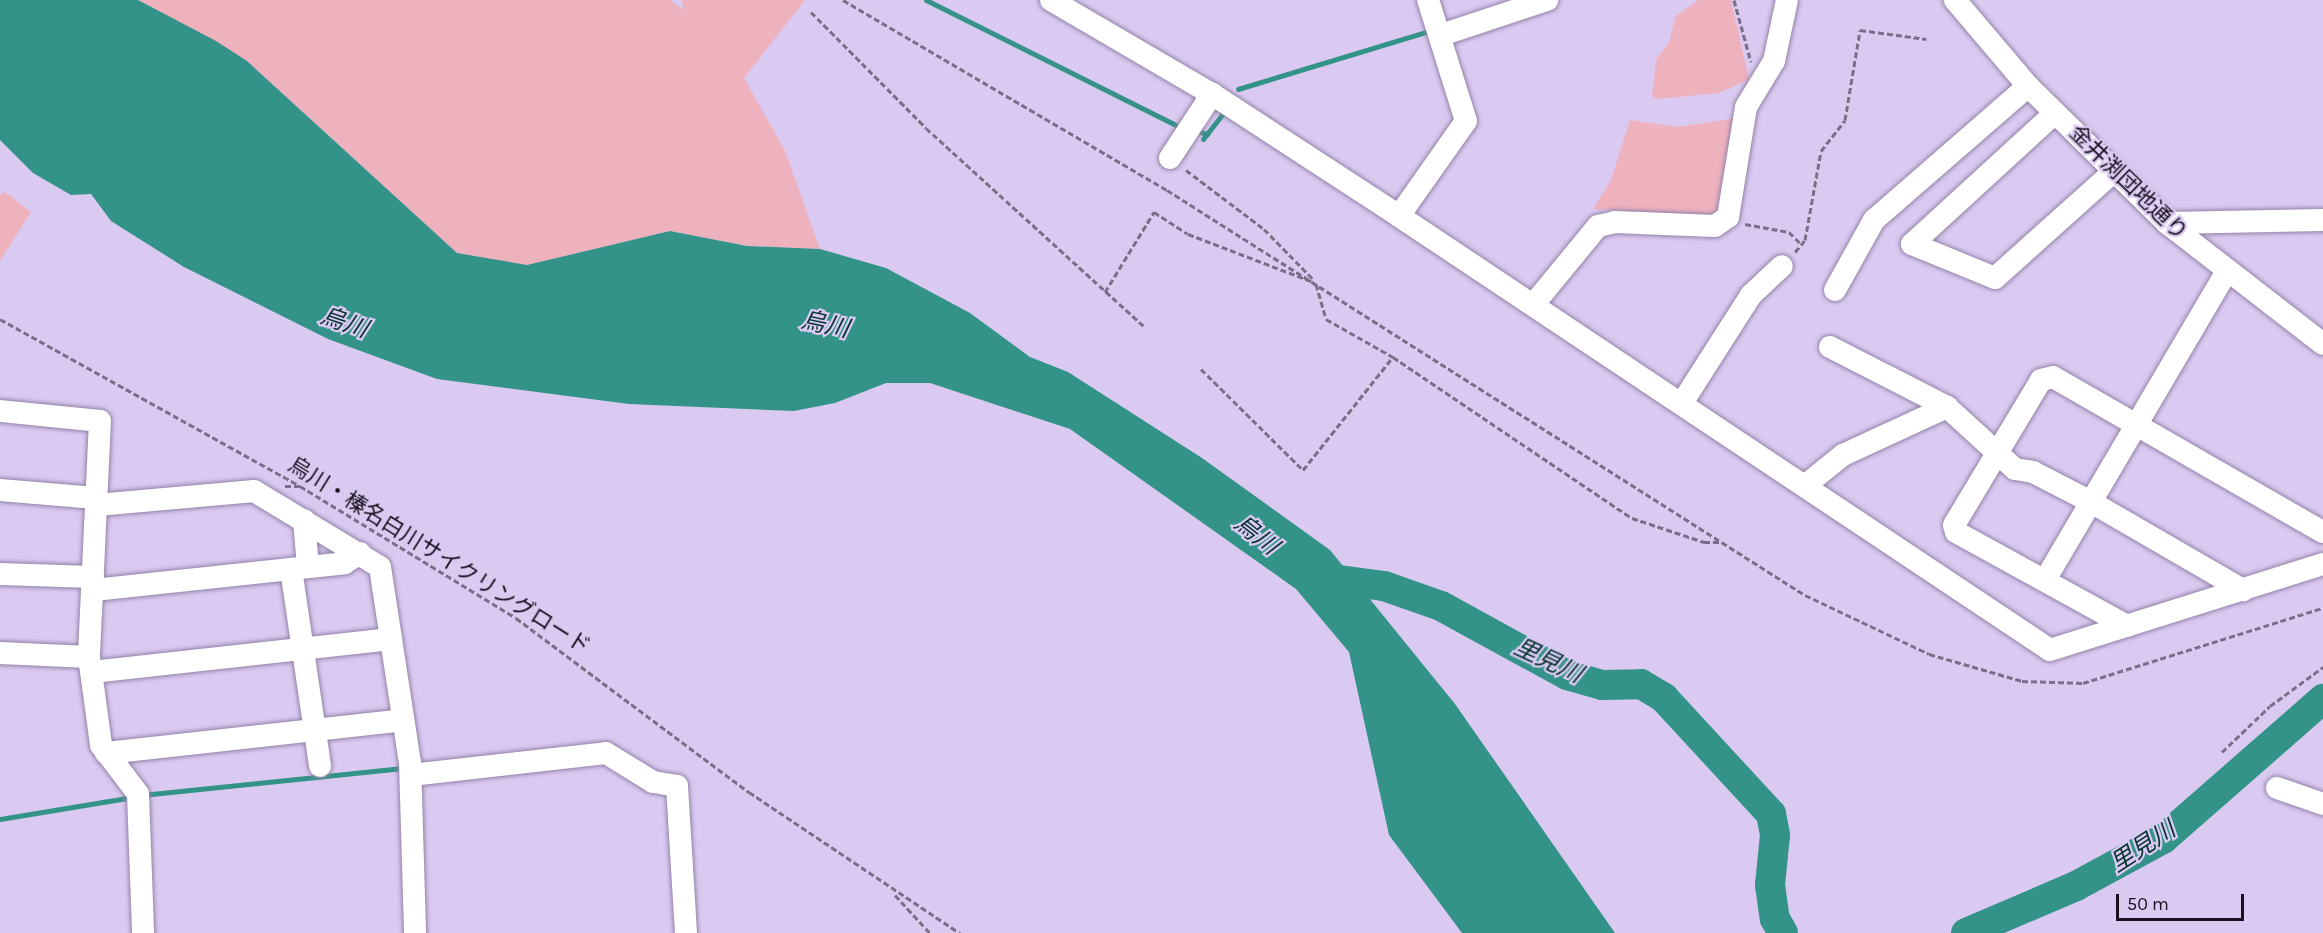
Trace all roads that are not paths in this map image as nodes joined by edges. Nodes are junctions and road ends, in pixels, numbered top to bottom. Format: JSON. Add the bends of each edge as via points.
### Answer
{"nodes":[{"id":1,"x":1428,"y":0,"type":"edge"},
{"id":2,"x":1546,"y":0,"type":"edge"},
{"id":3,"x":1787,"y":0,"type":"edge"},
{"id":4,"x":1955,"y":0,"type":"edge"},
{"id":5,"x":1062,"y":3,"type":"edge"},
{"id":6,"x":1441,"y":35,"type":"junction"},
{"id":7,"x":2028,"y":86,"type":"junction"},
{"id":8,"x":1212,"y":94,"type":"junction"},
{"id":9,"x":2055,"y":113,"type":"junction"},
{"id":10,"x":1170,"y":158,"type":"road end"},
{"id":11,"x":2113,"y":172,"type":"junction"},
{"id":12,"x":1399,"y":216,"type":"junction"},
{"id":13,"x":2323,"y":220,"type":"edge"},
{"id":14,"x":2167,"y":223,"type":"junction"},
{"id":15,"x":1782,"y":266,"type":"road end"},
{"id":16,"x":2226,"y":273,"type":"junction"},
{"id":17,"x":1835,"y":290,"type":"dead end"},
{"id":18,"x":1533,"y":304,"type":"junction"},
{"id":19,"x":2323,"y":344,"type":"edge"},
{"id":20,"x":1830,"y":347,"type":"dead end"},
{"id":21,"x":1682,"y":403,"type":"junction"},
{"id":22,"x":1947,"y":407,"type":"junction"},
{"id":23,"x":0,"y":411,"type":"edge"},
{"id":24,"x":2136,"y":426,"type":"junction"},
{"id":25,"x":1998,"y":459,"type":"junction"},
{"id":26,"x":1807,"y":484,"type":"junction"},
{"id":27,"x":0,"y":490,"type":"edge"},
{"id":28,"x":97,"y":501,"type":"junction"},
{"id":29,"x":2091,"y":502,"type":"junction"},
{"id":30,"x":299,"y":516,"type":"junction"},
{"id":31,"x":2323,"y":532,"type":"edge"},
{"id":32,"x":360,"y":553,"type":"junction"},
{"id":33,"x":2323,"y":564,"type":"edge"},
{"id":34,"x":300,"y":568,"type":"junction"},
{"id":35,"x":0,"y":574,"type":"edge"},
{"id":36,"x":2044,"y":580,"type":"junction"},
{"id":37,"x":93,"y":584,"type":"junction"},
{"id":38,"x":2243,"y":590,"type":"junction"},
{"id":39,"x":2127,"y":626,"type":"junction"},
{"id":40,"x":391,"y":639,"type":"junction"},
{"id":41,"x":302,"y":649,"type":"junction"},
{"id":42,"x":0,"y":653,"type":"edge"},
{"id":43,"x":91,"y":665,"type":"junction"},
{"id":44,"x":403,"y":720,"type":"junction"},
{"id":45,"x":314,"y":729,"type":"junction"},
{"id":46,"x":106,"y":753,"type":"junction"},
{"id":47,"x":511,"y":756,"type":"junction"},
{"id":48,"x":320,"y":766,"type":"dead end"},
{"id":49,"x":410,"y":769,"type":"junction"},
{"id":50,"x":2277,"y":788,"type":"dead end"},
{"id":51,"x":2323,"y":804,"type":"edge"},
{"id":52,"x":143,"y":933,"type":"edge"},
{"id":53,"x":415,"y":933,"type":"edge"},
{"id":54,"x":686,"y":933,"type":"edge"}],
"edges":[{"from":1,"to":6,"type":"street"},
{"from":2,"to":6,"type":"street"},
{"from":3,"to":18,"type":"street","via":[[1774,61],[1746,107],[1728,217],[1715,226],[1615,222],[1598,226]]},
{"from":4,"to":7,"type":"street","name":"金井渕団地通り"},
{"from":5,"to":8,"type":"street"},
{"from":6,"to":12,"type":"street","via":[[1466,121]]},
{"from":7,"to":9,"type":"street","name":"金井渕団地通り"},
{"from":7,"to":17,"type":"street","via":[[1874,220]]},
{"from":8,"to":10,"type":"street"},
{"from":8,"to":12,"type":"street"},
{"from":9,"to":11,"type":"street","name":"金井渕団地通り"},
{"from":9,"to":11,"type":"street","via":[[1912,244],[1995,278]]},
{"from":11,"to":14,"type":"street","name":"金井渕団地通り"},
{"from":12,"to":18,"type":"street"},
{"from":13,"to":14,"type":"street"},
{"from":14,"to":16,"type":"street","name":"金井渕団地通り"},
{"from":15,"to":21,"type":"street","via":[[1751,295]]},
{"from":16,"to":19,"type":"street","name":"金井渕団地通り"},
{"from":16,"to":24,"type":"street"},
{"from":18,"to":21,"type":"street"},
{"from":20,"to":22,"type":"street"},
{"from":21,"to":26,"type":"street"},
{"from":22,"to":25,"type":"street"},
{"from":22,"to":26,"type":"street","via":[[1843,455]]},
{"from":23,"to":28,"type":"street","via":[[95,416],[100,421]]},
{"from":24,"to":25,"type":"street","via":[[2053,377],[2041,380]]},
{"from":24,"to":29,"type":"street"},
{"from":24,"to":31,"type":"street"},
{"from":25,"to":29,"type":"street"},
{"from":25,"to":36,"type":"street","via":[[1954,525],[1956,532]]},
{"from":26,"to":39,"type":"street","via":[[2050,650]]},
{"from":27,"to":28,"type":"street"},
{"from":28,"to":30,"type":"street","via":[[254,491]]},
{"from":28,"to":37,"type":"street"},
{"from":29,"to":36,"type":"street"},
{"from":29,"to":38,"type":"street"},
{"from":30,"to":32,"type":"street"},
{"from":30,"to":34,"type":"street"},
{"from":32,"to":34,"type":"street","via":[[355,561]]},
{"from":32,"to":40,"type":"street","via":[[384,574]]},
{"from":33,"to":38,"type":"street"},
{"from":34,"to":37,"type":"street"},
{"from":34,"to":41,"type":"street"},
{"from":35,"to":37,"type":"street"},
{"from":36,"to":39,"type":"street"},
{"from":37,"to":43,"type":"street"},
{"from":38,"to":39,"type":"street"},
{"from":40,"to":41,"type":"street"},
{"from":40,"to":44,"type":"street"},
{"from":41,"to":43,"type":"street"},
{"from":41,"to":45,"type":"street"},
{"from":42,"to":43,"type":"street"},
{"from":43,"to":46,"type":"street"},
{"from":44,"to":45,"type":"street"},
{"from":44,"to":49,"type":"street"},
{"from":45,"to":46,"type":"street"},
{"from":45,"to":48,"type":"street"},
{"from":46,"to":52,"type":"street","via":[[138,794]]},
{"from":47,"to":49,"type":"street"},
{"from":47,"to":49,"type":"street","via":[[487,768]]},
{"from":47,"to":54,"type":"street","via":[[606,753],[653,782],[677,786]]},
{"from":49,"to":53,"type":"street"},
{"from":50,"to":51,"type":"street"}]}
